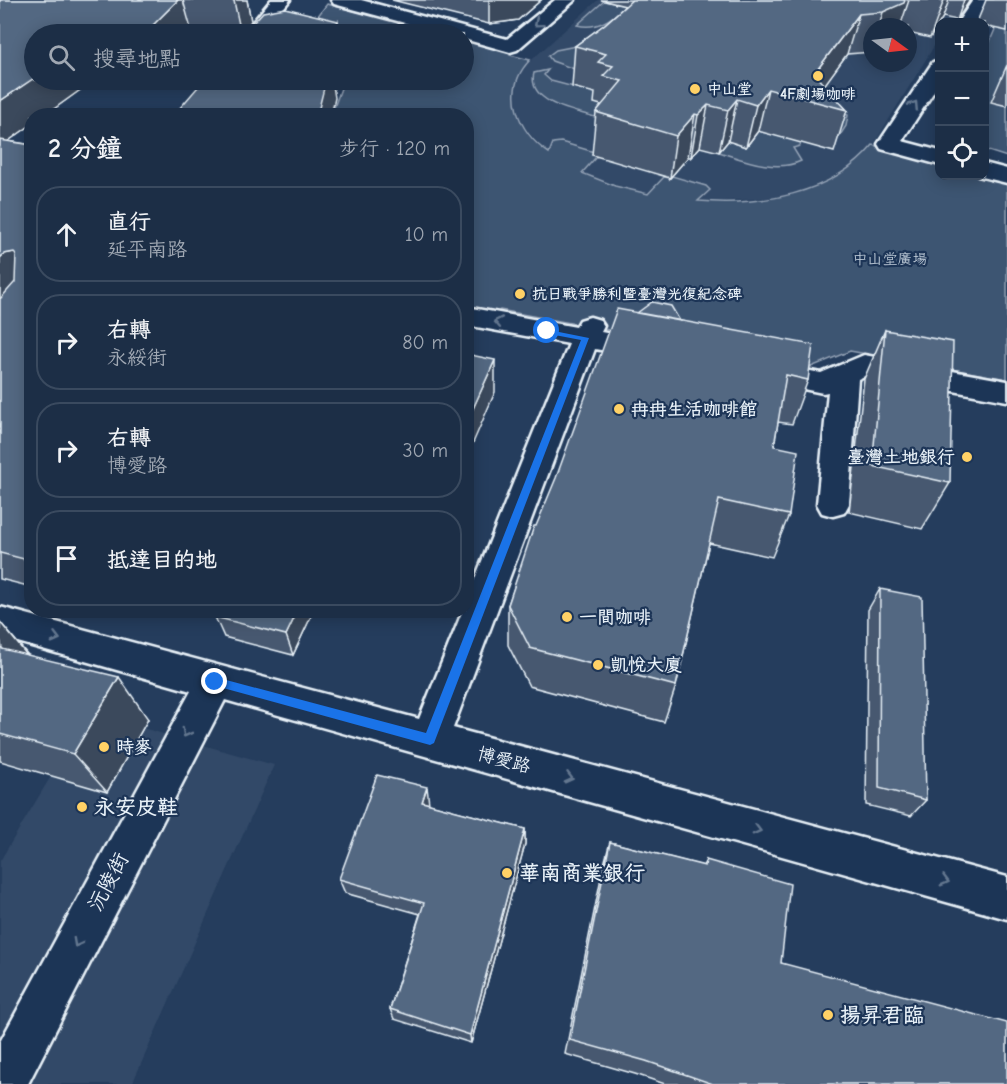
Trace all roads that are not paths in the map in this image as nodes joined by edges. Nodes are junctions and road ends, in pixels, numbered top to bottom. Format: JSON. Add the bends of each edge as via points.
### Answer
{"nodes":[{"id":1,"x":281,"y":0,"type":"edge"},
{"id":2,"x":340,"y":0,"type":"edge"},
{"id":3,"x":567,"y":0,"type":"edge"},
{"id":4,"x":982,"y":0,"type":"edge"},
{"id":5,"x":970,"y":18,"type":"edge"},
{"id":6,"x":261,"y":24,"type":"edge"},
{"id":7,"x":429,"y":24,"type":"edge"},
{"id":8,"x":474,"y":36,"type":"edge"},
{"id":9,"x":935,"y":72,"type":"edge"},
{"id":10,"x":935,"y":157,"type":"edge"},
{"id":11,"x":989,"y":171,"type":"edge"},
{"id":12,"x":1007,"y":176,"type":"edge"},
{"id":13,"x":474,"y":317,"type":"edge"},
{"id":14,"x":588,"y":332,"type":"junction"},
{"id":15,"x":676,"y":355,"type":"edge"},
{"id":16,"x":744,"y":368,"type":"edge"},
{"id":17,"x":844,"y":374,"type":"junction"},
{"id":18,"x":1007,"y":391,"type":"edge"},
{"id":19,"x":833,"y":504,"type":"dead end"},
{"id":20,"x":0,"y":622,"type":"edge"},
{"id":21,"x":215,"y":682,"type":"junction"},
{"id":22,"x":430,"y":740,"type":"junction"},
{"id":23,"x":1007,"y":898,"type":"edge"},
{"id":24,"x":3,"y":1084,"type":"edge"}],
"edges":[{"from":1,"to":6,"type":"street"},
{"from":7,"to":2,"type":"street","one_way":true},
{"from":3,"to":8,"type":"street","one_way":true,"via":[[510,46]]},
{"from":4,"to":5,"type":"street"},
{"from":10,"to":9,"type":"street","one_way":true,"via":[[889,144]]},
{"from":11,"to":12,"type":"street"},
{"from":14,"to":13,"type":"street","one_way":true},
{"from":14,"to":15,"type":"street"},
{"from":14,"to":22,"type":"street"},
{"from":16,"to":17,"type":"street","via":[[823,383]]},
{"from":17,"to":18,"type":"street","via":[[864,365]]},
{"from":17,"to":19,"type":"street"},
{"from":20,"to":21,"type":"street","name":"博愛路","one_way":true},
{"from":21,"to":22,"type":"street","name":"博愛路"},
{"from":21,"to":24,"type":"street","name":"沅陵街","one_way":true},
{"from":22,"to":23,"type":"street","name":"博愛路","one_way":true}]}
